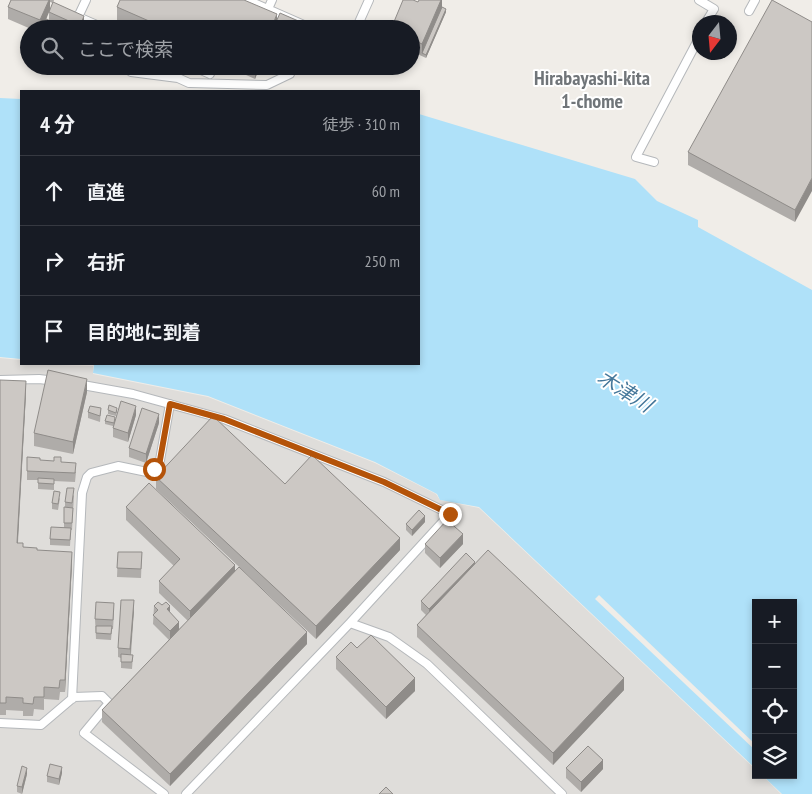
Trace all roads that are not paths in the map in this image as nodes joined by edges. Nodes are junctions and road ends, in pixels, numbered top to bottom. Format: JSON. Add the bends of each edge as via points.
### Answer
{"nodes":[{"id":1,"x":86,"y":0,"type":"edge"},
{"id":2,"x":247,"y":0,"type":"edge"},
{"id":3,"x":272,"y":0,"type":"edge"},
{"id":4,"x":368,"y":0,"type":"edge"},
{"id":5,"x":699,"y":0,"type":"edge"},
{"id":6,"x":755,"y":0,"type":"edge"},
{"id":7,"x":268,"y":9,"type":"junction"},
{"id":8,"x":749,"y":11,"type":"dead end"},
{"id":9,"x":710,"y":15,"type":"edge"},
{"id":10,"x":86,"y":20,"type":"edge"},
{"id":11,"x":293,"y":20,"type":"edge"},
{"id":12,"x":360,"y":20,"type":"edge"},
{"id":13,"x":692,"y":51,"type":"edge"},
{"id":14,"x":154,"y":75,"type":"edge"},
{"id":15,"x":288,"y":75,"type":"edge"},
{"id":16,"x":654,"y":162,"type":"dead end"},
{"id":17,"x":0,"y":380,"type":"edge"},
{"id":18,"x":170,"y":404,"type":"junction"},
{"id":19,"x":350,"y":622,"type":"junction"},
{"id":20,"x":72,"y":699,"type":"junction"},
{"id":21,"x":0,"y":723,"type":"edge"},
{"id":22,"x":164,"y":794,"type":"edge"},
{"id":23,"x":186,"y":794,"type":"edge"},
{"id":24,"x":562,"y":794,"type":"edge"}],
"edges":[{"from":1,"to":10,"type":"lane","via":[[75,15]]},
{"from":2,"to":7,"type":"lane"},
{"from":3,"to":7,"type":"lane"},
{"from":4,"to":12,"type":"lane"},
{"from":5,"to":9,"type":"lane","via":[[714,9]]},
{"from":6,"to":8,"type":"lane"},
{"from":7,"to":11,"type":"lane"},
{"from":13,"to":16,"type":"lane","via":[[636,156]]},
{"from":14,"to":15,"type":"lane","via":[[178,78],[188,83],[267,85]]},
{"from":17,"to":18,"type":"lane","via":[[39,379],[112,389]]},
{"from":18,"to":19,"type":"lane","via":[[224,419],[384,482],[450,514]]},
{"from":18,"to":20,"type":"lane","via":[[160,460],[154,469],[147,472],[118,466],[91,473],[85,482]]},
{"from":19,"to":23,"type":"lane"},
{"from":19,"to":24,"type":"lane","via":[[389,637],[427,664]]},
{"from":20,"to":21,"type":"lane","via":[[42,725]]},
{"from":20,"to":22,"type":"lane","via":[[102,696],[109,703],[84,733]]}]}
